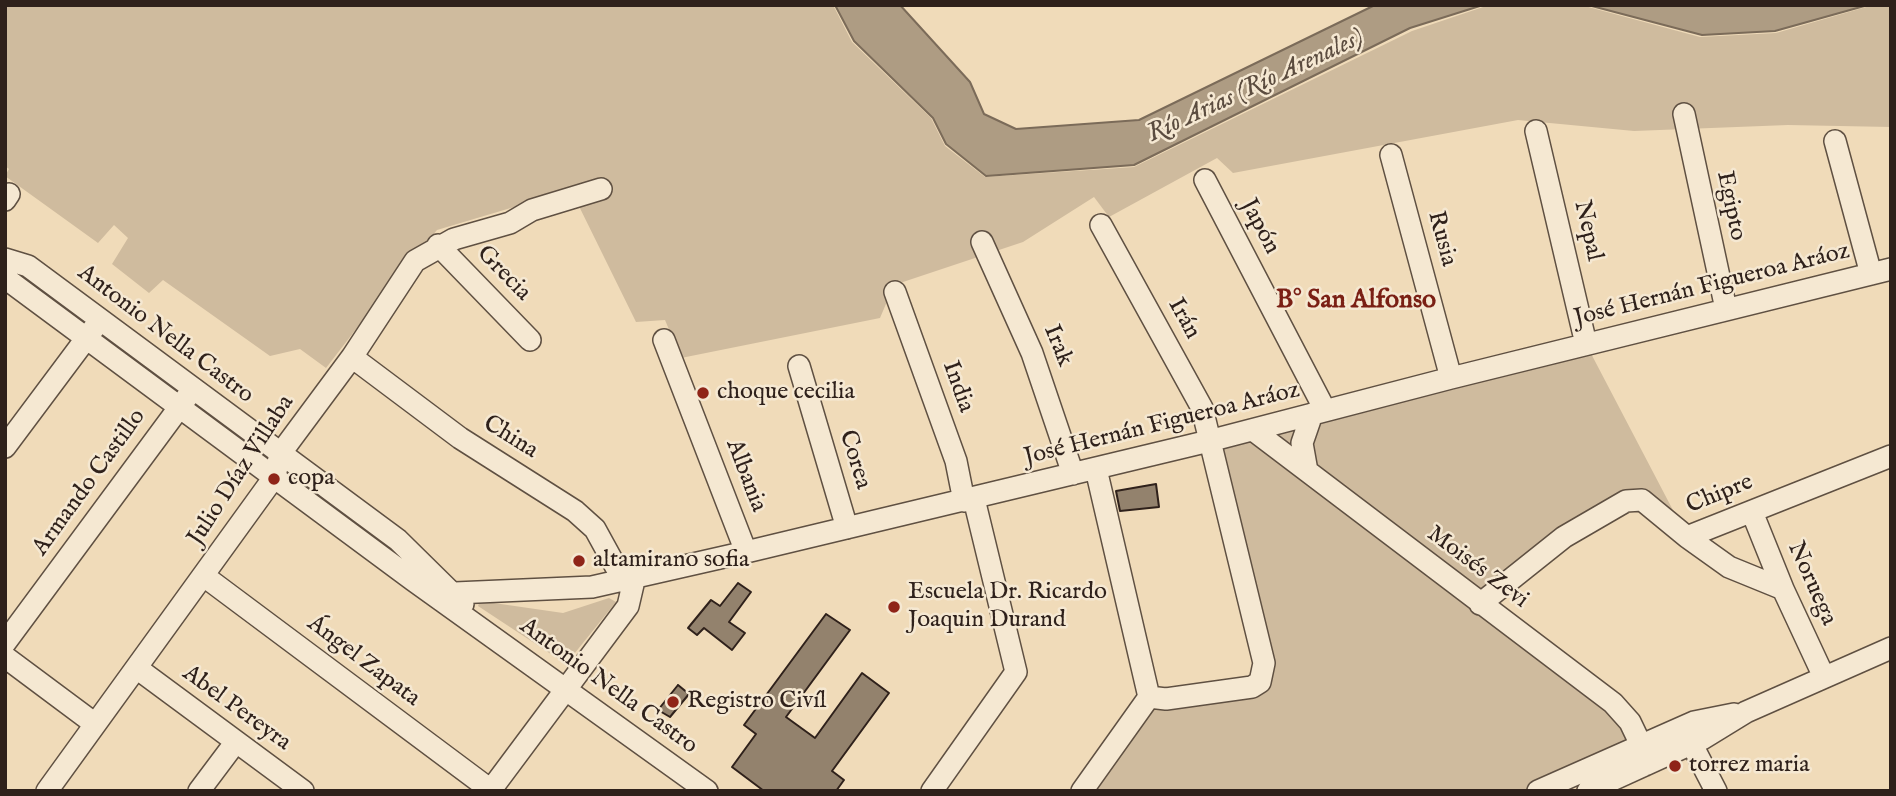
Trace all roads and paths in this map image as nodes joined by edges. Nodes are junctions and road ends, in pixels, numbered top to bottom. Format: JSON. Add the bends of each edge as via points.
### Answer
{"nodes":[{"id":1,"x":1684,"y":114,"type":"dead end"},
{"id":2,"x":1536,"y":131,"type":"dead end"},
{"id":3,"x":1836,"y":141,"type":"dead end"},
{"id":4,"x":1391,"y":155,"type":"dead end"},
{"id":5,"x":1205,"y":180,"type":"dead end"},
{"id":6,"x":601,"y":189,"type":"dead end"},
{"id":7,"x":1101,"y":225,"type":"dead end"},
{"id":8,"x":982,"y":242,"type":"dead end"},
{"id":9,"x":438,"y":245,"type":"junction"},
{"id":10,"x":5,"y":259,"type":"edge"},
{"id":11,"x":1881,"y":272,"type":"edge"},
{"id":12,"x":5,"y":278,"type":"edge"},
{"id":13,"x":895,"y":292,"type":"dead end"},
{"id":14,"x":1726,"y":309,"type":"junction"},
{"id":15,"x":100,"y":321,"type":"junction"},
{"id":16,"x":87,"y":338,"type":"junction"},
{"id":17,"x":530,"y":340,"type":"dead end"},
{"id":18,"x":664,"y":340,"type":"dead end"},
{"id":19,"x":1586,"y":344,"type":"junction"},
{"id":20,"x":352,"y":357,"type":"junction"},
{"id":21,"x":799,"y":366,"type":"dead end"},
{"id":22,"x":1451,"y":378,"type":"junction"},
{"id":23,"x":192,"y":389,"type":"junction"},
{"id":24,"x":179,"y":407,"type":"junction"},
{"id":25,"x":1318,"y":412,"type":"junction"},
{"id":26,"x":1253,"y":430,"type":"junction"},
{"id":27,"x":1209,"y":441,"type":"junction"},
{"id":28,"x":5,"y":447,"type":"edge"},
{"id":29,"x":280,"y":454,"type":"junction"},
{"id":30,"x":1891,"y":456,"type":"edge"},
{"id":31,"x":1096,"y":469,"type":"junction"},
{"id":32,"x":1307,"y":471,"type":"junction"},
{"id":33,"x":1073,"y":474,"type":"junction"},
{"id":34,"x":275,"y":476,"type":"junction"},
{"id":35,"x":969,"y":500,"type":"junction"},
{"id":36,"x":1752,"y":512,"type":"junction"},
{"id":37,"x":847,"y":528,"type":"junction"},
{"id":38,"x":1687,"y":537,"type":"junction"},
{"id":39,"x":747,"y":552,"type":"junction"},
{"id":40,"x":204,"y":576,"type":"junction"},
{"id":41,"x":629,"y":578,"type":"junction"},
{"id":42,"x":1783,"y":589,"type":"junction"},
{"id":43,"x":448,"y":596,"type":"junction"},
{"id":44,"x":1480,"y":604,"type":"junction"},
{"id":45,"x":5,"y":643,"type":"edge"},
{"id":46,"x":1891,"y":648,"type":"edge"},
{"id":47,"x":5,"y":657,"type":"edge"},
{"id":48,"x":138,"y":669,"type":"junction"},
{"id":49,"x":1824,"y":677,"type":"junction"},
{"id":50,"x":565,"y":690,"type":"junction"},
{"id":51,"x":1149,"y":697,"type":"junction"},
{"id":52,"x":95,"y":724,"type":"junction"},
{"id":53,"x":1688,"y":735,"type":"junction"},
{"id":54,"x":235,"y":743,"type":"junction"},
{"id":55,"x":1643,"y":755,"type":"junction"},
{"id":56,"x":491,"y":790,"type":"edge"},
{"id":57,"x":47,"y":791,"type":"edge"},
{"id":58,"x":199,"y":791,"type":"edge"},
{"id":59,"x":303,"y":791,"type":"edge"},
{"id":60,"x":706,"y":791,"type":"edge"},
{"id":61,"x":932,"y":791,"type":"edge"},
{"id":62,"x":1082,"y":791,"type":"edge"},
{"id":63,"x":1538,"y":791,"type":"edge"},
{"id":64,"x":1588,"y":791,"type":"edge"},
{"id":65,"x":1716,"y":791,"type":"edge"}],
"edges":[{"from":1,"to":14,"type":"street","name":"Egipto"},
{"from":2,"to":19,"type":"street","name":"Nepal"},
{"from":3,"to":11,"type":"street"},
{"from":4,"to":22,"type":"street","name":"Rusia"},
{"from":5,"to":25,"type":"street","name":"Japón"},
{"from":6,"to":9,"type":"street","name":"Julio Díaz Villaba"},
{"from":7,"to":27,"type":"street","name":"Irán","via":[[1202,408]]},
{"from":8,"to":33,"type":"street","name":"Irak","via":[[1032,353]]},
{"from":9,"to":17,"type":"street","name":"Grecia"},
{"from":9,"to":20,"type":"street","name":"Julio Díaz Villaba","via":[[415,261]]},
{"from":10,"to":15,"type":"street","name":"Antonio Nella Castro","via":[[27,266]]},
{"from":11,"to":14,"type":"street","name":"José Hernán Figueroa Aráoz"},
{"from":12,"to":16,"type":"street","name":"Antonio Nella Castro"},
{"from":13,"to":35,"type":"street","name":"India"},
{"from":14,"to":19,"type":"street","name":"José Hernán Figueroa Aráoz"},
{"from":15,"to":16,"type":"street"},
{"from":15,"to":23,"type":"street","name":"Antonio Nella Castro"},
{"from":16,"to":24,"type":"street","name":"Antonio Nella Castro"},
{"from":16,"to":28,"type":"street"},
{"from":18,"to":39,"type":"street","name":"Albania"},
{"from":19,"to":22,"type":"street","name":"José Hernán Figueroa Aráoz"},
{"from":20,"to":29,"type":"street","name":"Julio Díaz Villaba"},
{"from":20,"to":41,"type":"street","name":"China","via":[[460,438],[575,511],[595,529]]},
{"from":21,"to":37,"type":"street","name":"Corea"},
{"from":22,"to":25,"type":"street","name":"José Hernán Figueroa Aráoz"},
{"from":23,"to":24,"type":"street","name":"Armando Castillo"},
{"from":23,"to":29,"type":"street","name":"Antonio Nella Castro"},
{"from":24,"to":34,"type":"street","name":"Antonio Nella Castro"},
{"from":24,"to":45,"type":"street","name":"Armando Castillo"},
{"from":25,"to":26,"type":"street","name":"José Hernán Figueroa Aráoz"},
{"from":25,"to":32,"type":"street","via":[[1302,443]]},
{"from":26,"to":27,"type":"street","name":"José Hernán Figueroa Aráoz"},
{"from":26,"to":32,"type":"street","name":"Moisés Zevi"},
{"from":27,"to":31,"type":"street","name":"José Hernán Figueroa Aráoz"},
{"from":27,"to":51,"type":"street","name":"Irán","via":[[1264,673],[1252,687],[1166,699]]},
{"from":29,"to":34,"type":"street","name":"Julio Díaz Villaba"},
{"from":29,"to":43,"type":"street","name":"Antonio Nella Castro","via":[[398,540]]},
{"from":30,"to":36,"type":"street","name":"Chipre"},
{"from":31,"to":33,"type":"street","name":"José Hernán Figueroa Aráoz"},
{"from":31,"to":51,"type":"street"},
{"from":32,"to":44,"type":"street","name":"Moisés Zevi"},
{"from":33,"to":35,"type":"street","name":"José Hernán Figueroa Aráoz"},
{"from":34,"to":40,"type":"street","name":"Julio Díaz Villaba"},
{"from":34,"to":43,"type":"street","name":"Antonio Nella Castro"},
{"from":35,"to":37,"type":"street","name":"José Hernán Figueroa Aráoz"},
{"from":35,"to":61,"type":"street","name":"India","via":[[1016,672]]},
{"from":36,"to":38,"type":"street","name":"Chipre"},
{"from":36,"to":42,"type":"street","name":"Noruega"},
{"from":37,"to":39,"type":"street","name":"José Hernán Figueroa Aráoz"},
{"from":38,"to":42,"type":"street","via":[[1729,568]]},
{"from":38,"to":44,"type":"street","name":"Chipre","via":[[1642,500],[1626,501],[1564,537]]},
{"from":39,"to":41,"type":"street","name":"José Hernán Figueroa Aráoz"},
{"from":40,"to":48,"type":"street","name":"Julio Díaz Villaba"},
{"from":40,"to":56,"type":"street","name":"Ángel Zapata"},
{"from":41,"to":43,"type":"street","name":"José Hernán Figueroa Aráoz","via":[[592,587]]},
{"from":41,"to":50,"type":"street","via":[[628,607]]},
{"from":42,"to":49,"type":"street","name":"Noruega"},
{"from":43,"to":50,"type":"street","name":"Antonio Nella Castro"},
{"from":44,"to":55,"type":"street","name":"Moisés Zevi","via":[[1613,703],[1630,722]]},
{"from":46,"to":49,"type":"street"},
{"from":47,"to":52,"type":"street"},
{"from":48,"to":52,"type":"street","name":"Julio Díaz Villaba"},
{"from":48,"to":54,"type":"street","name":"Abel Pereyra"},
{"from":49,"to":53,"type":"street"},
{"from":50,"to":56,"type":"street"},
{"from":50,"to":60,"type":"street","name":"Antonio Nella Castro"},
{"from":51,"to":62,"type":"street"},
{"from":52,"to":57,"type":"street","name":"Julio Díaz Villaba"},
{"from":53,"to":55,"type":"street"},
{"from":53,"to":65,"type":"street"},
{"from":54,"to":58,"type":"street"},
{"from":54,"to":59,"type":"street","name":"Abel Pereyra"},
{"from":55,"to":63,"type":"street"},
{"from":55,"to":64,"type":"street"}]}
